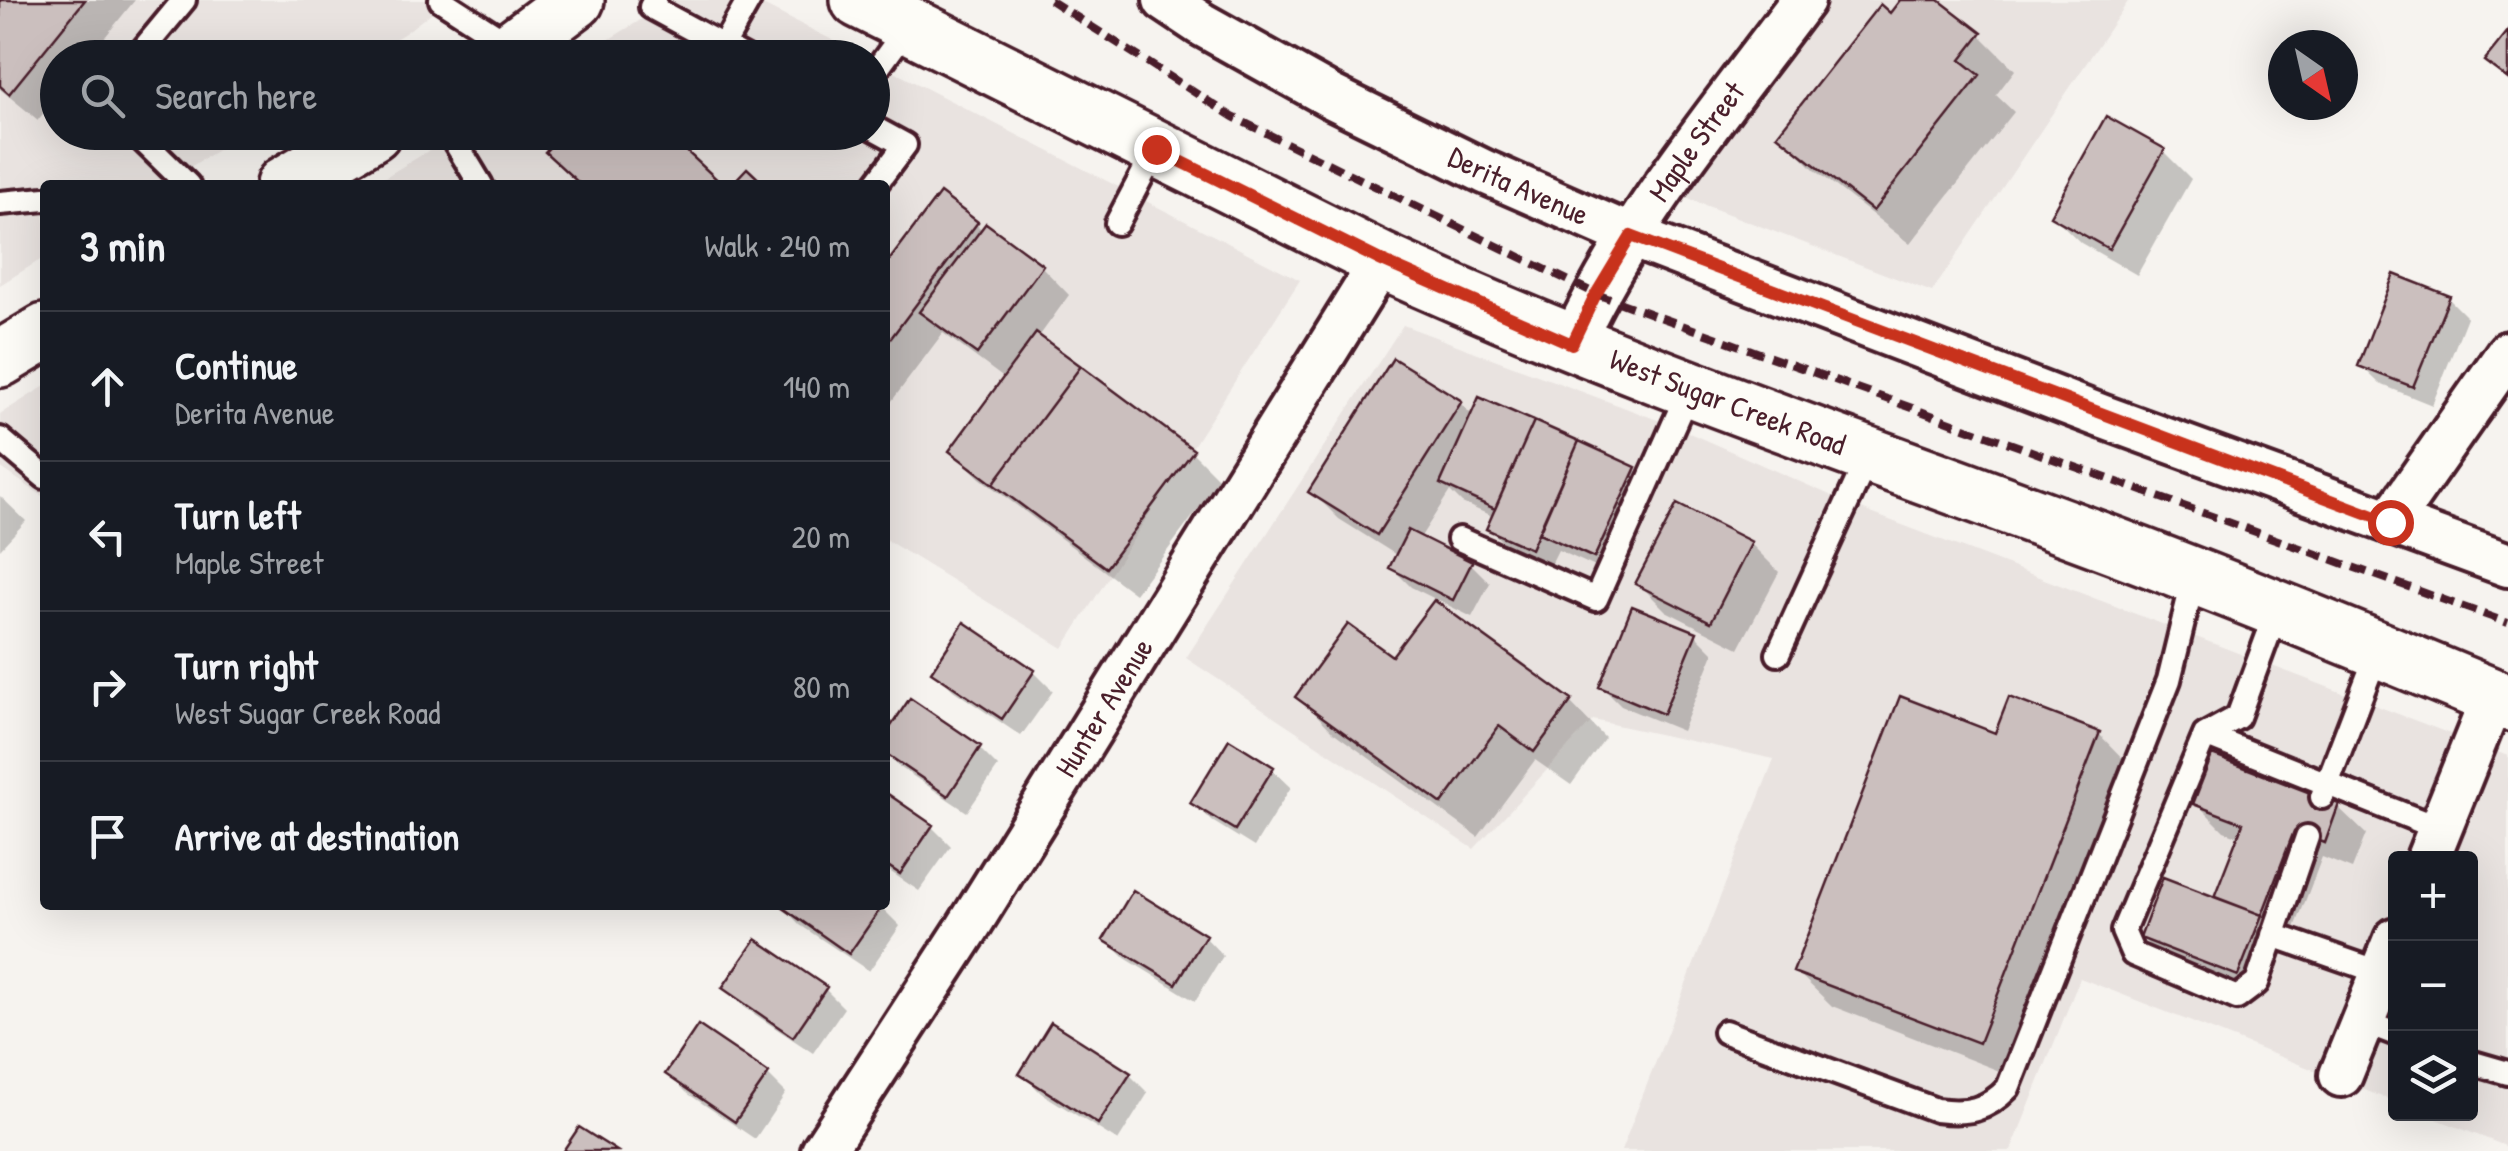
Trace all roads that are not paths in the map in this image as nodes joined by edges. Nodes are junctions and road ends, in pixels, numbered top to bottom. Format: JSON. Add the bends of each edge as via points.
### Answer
{"nodes":[{"id":1,"x":184,"y":0,"type":"edge"},
{"id":2,"x":442,"y":0,"type":"edge"},
{"id":3,"x":576,"y":0,"type":"edge"},
{"id":4,"x":655,"y":0,"type":"edge"},
{"id":5,"x":748,"y":0,"type":"edge"},
{"id":6,"x":859,"y":0,"type":"edge"},
{"id":7,"x":1165,"y":0,"type":"edge"},
{"id":8,"x":1803,"y":0,"type":"edge"},
{"id":9,"x":909,"y":25,"type":"junction"},
{"id":10,"x":151,"y":40,"type":"edge"},
{"id":11,"x":491,"y":40,"type":"edge"},
{"id":12,"x":524,"y":40,"type":"edge"},
{"id":13,"x":712,"y":40,"type":"edge"},
{"id":14,"x":726,"y":40,"type":"edge"},
{"id":15,"x":890,"y":51,"type":"edge"},
{"id":16,"x":890,"y":137,"type":"edge"},
{"id":17,"x":1156,"y":149,"type":"junction"},
{"id":18,"x":152,"y":150,"type":"edge"},
{"id":19,"x":343,"y":150,"type":"edge"},
{"id":20,"x":459,"y":150,"type":"edge"},
{"id":21,"x":183,"y":180,"type":"edge"},
{"id":22,"x":292,"y":180,"type":"edge"},
{"id":23,"x":478,"y":180,"type":"edge"},
{"id":24,"x":879,"y":180,"type":"edge"},
{"id":25,"x":40,"y":199,"type":"edge"},
{"id":26,"x":0,"y":203,"type":"edge"},
{"id":27,"x":1116,"y":223,"type":"dead end"},
{"id":28,"x":1631,"y":236,"type":"junction"},
{"id":29,"x":1382,"y":261,"type":"junction"},
{"id":30,"x":40,"y":335,"type":"edge"},
{"id":31,"x":1572,"y":344,"type":"junction"},
{"id":32,"x":2508,"y":354,"type":"edge"},
{"id":33,"x":0,"y":359,"type":"edge"},
{"id":34,"x":1690,"y":388,"type":"junction"},
{"id":35,"x":0,"y":439,"type":"edge"},
{"id":36,"x":1869,"y":455,"type":"junction"},
{"id":37,"x":40,"y":474,"type":"edge"},
{"id":38,"x":2390,"y":522,"type":"junction"},
{"id":39,"x":1459,"y":538,"type":"dead end"},
{"id":40,"x":2508,"y":565,"type":"edge"},
{"id":41,"x":2194,"y":577,"type":"junction"},
{"id":42,"x":2278,"y":611,"type":"junction"},
{"id":43,"x":2378,"y":651,"type":"junction"},
{"id":44,"x":1778,"y":654,"type":"dead end"},
{"id":45,"x":2501,"y":700,"type":"edge"},
{"id":46,"x":2206,"y":734,"type":"junction"},
{"id":47,"x":2325,"y":790,"type":"junction"},
{"id":48,"x":2307,"y":836,"type":"dead end"},
{"id":49,"x":2434,"y":844,"type":"edge"},
{"id":50,"x":2273,"y":935,"type":"junction"},
{"id":51,"x":2388,"y":956,"type":"edge"},
{"id":52,"x":2388,"y":963,"type":"edge"},
{"id":53,"x":2379,"y":1027,"type":"edge"},
{"id":54,"x":1725,"y":1032,"type":"dead end"},
{"id":55,"x":2478,"y":1064,"type":"edge"},
{"id":56,"x":2508,"y":1073,"type":"edge"},
{"id":57,"x":2340,"y":1075,"type":"dead end"},
{"id":58,"x":822,"y":1151,"type":"edge"}],
"edges":[{"from":1,"to":10,"type":"lane"},
{"from":2,"to":11,"type":"lane"},
{"from":3,"to":12,"type":"main road"},
{"from":4,"to":13,"type":"lane","via":[[651,8]]},
{"from":5,"to":14,"type":"lane"},
{"from":6,"to":9,"type":"main road","name":"West Sugar Creek Road"},
{"from":7,"to":28,"type":"street","name":"Derita Avenue","via":[[1330,96]]},
{"from":8,"to":28,"type":"street","name":"Maple Street"},
{"from":9,"to":15,"type":"lane"},
{"from":9,"to":17,"type":"main road","name":"West Sugar Creek Road"},
{"from":16,"to":24,"type":"lane","via":[[904,145]]},
{"from":17,"to":27,"type":"lane"},
{"from":17,"to":29,"type":"main road","name":"West Sugar Creek Road"},
{"from":18,"to":21,"type":"lane"},
{"from":19,"to":22,"type":"main road"},
{"from":20,"to":23,"type":"lane"},
{"from":25,"to":26,"type":"lane"},
{"from":28,"to":31,"type":"street","name":"Maple Street"},
{"from":28,"to":38,"type":"street","name":"Derita Avenue"},
{"from":29,"to":31,"type":"main road","name":"West Sugar Creek Road"},
{"from":29,"to":58,"type":"street","name":"Hunter Avenue"},
{"from":30,"to":33,"type":"main road"},
{"from":31,"to":34,"type":"main road","name":"West Sugar Creek Road"},
{"from":32,"to":38,"type":"street"},
{"from":34,"to":36,"type":"main road","name":"West Sugar Creek Road"},
{"from":34,"to":39,"type":"lane","via":[[1596,599]]},
{"from":35,"to":37,"type":"lane"},
{"from":36,"to":41,"type":"main road","name":"West Sugar Creek Road"},
{"from":36,"to":44,"type":"lane"},
{"from":38,"to":40,"type":"street","name":"Derita Avenue"},
{"from":41,"to":42,"type":"main road","name":"West Sugar Creek Road"},
{"from":41,"to":54,"type":"lane","via":[[2143,751],[2008,1088],[1996,1101],[1960,1114],[1936,1110]]},
{"from":42,"to":43,"type":"main road","name":"West Sugar Creek Road"},
{"from":42,"to":46,"type":"lane","via":[[2238,716]]},
{"from":43,"to":45,"type":"main road","name":"West Sugar Creek Road"},
{"from":43,"to":47,"type":"lane"},
{"from":45,"to":49,"type":"street"},
{"from":46,"to":47,"type":"lane"},
{"from":46,"to":50,"type":"lane","via":[[2123,931],[2132,954],[2237,998],[2257,982]]},
{"from":47,"to":49,"type":"lane"},
{"from":48,"to":50,"type":"lane"},
{"from":50,"to":51,"type":"lane"},
{"from":52,"to":53,"type":"street"},
{"from":53,"to":57,"type":"street"},
{"from":55,"to":56,"type":"lane"}]}
